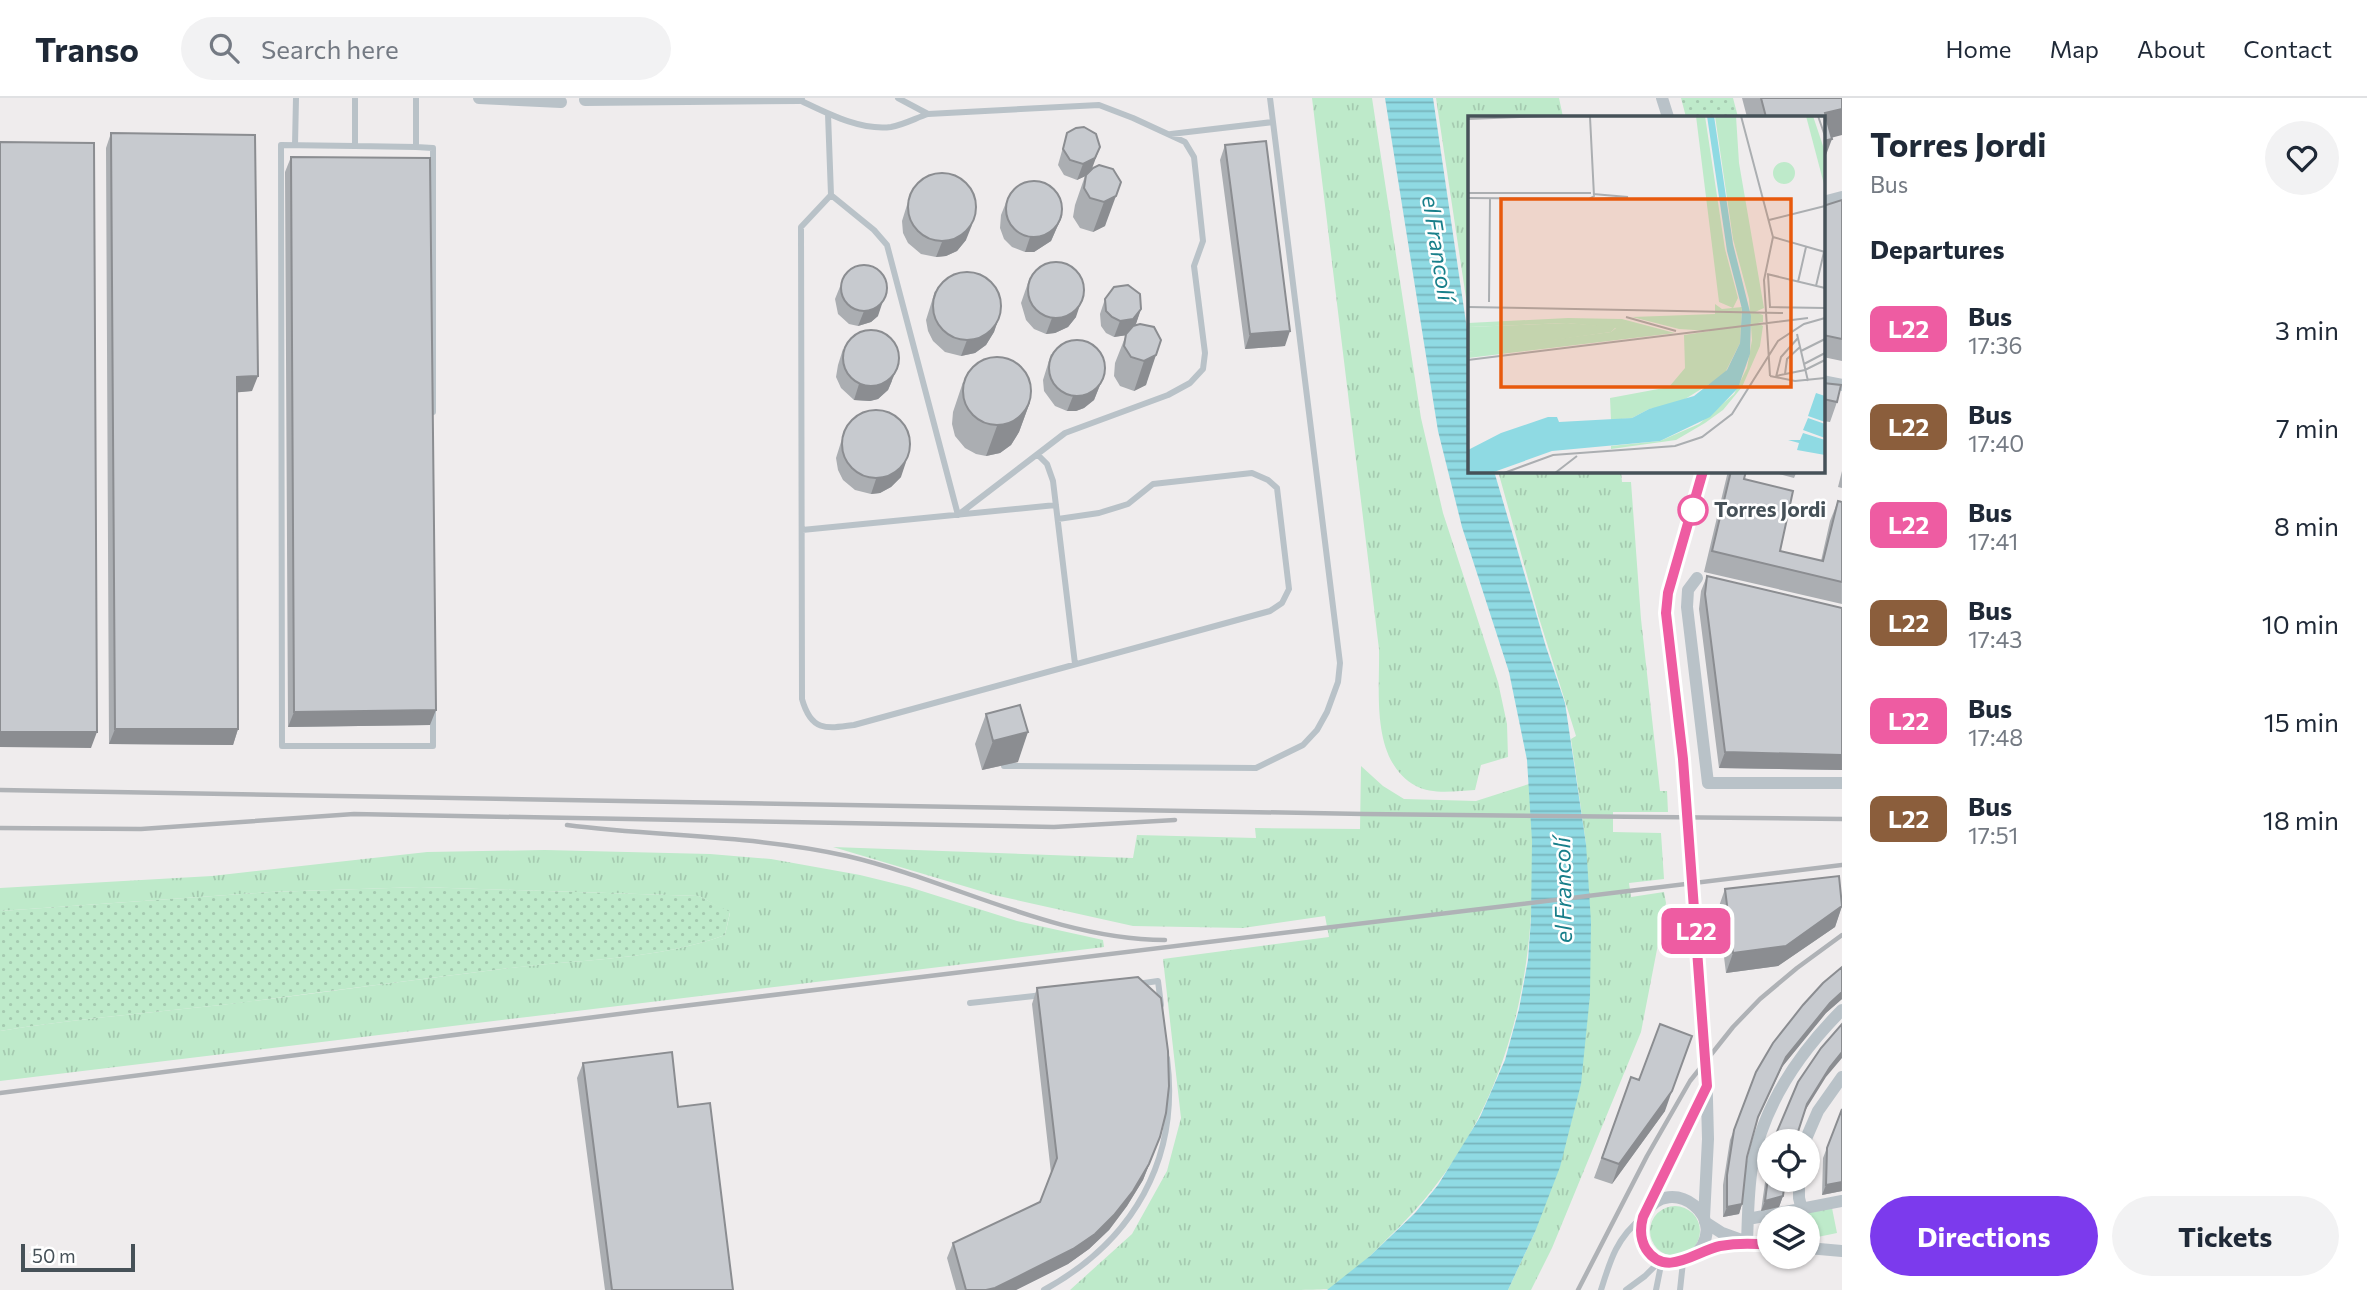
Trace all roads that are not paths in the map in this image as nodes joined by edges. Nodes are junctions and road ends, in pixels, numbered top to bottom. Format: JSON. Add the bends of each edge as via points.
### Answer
{"nodes":[{"id":1,"x":296,"y":98,"type":"edge"},
{"id":2,"x":355,"y":98,"type":"edge"},
{"id":3,"x":416,"y":98,"type":"edge"},
{"id":4,"x":480,"y":98,"type":"edge"},
{"id":5,"x":898,"y":98,"type":"edge"},
{"id":6,"x":1270,"y":98,"type":"edge"},
{"id":7,"x":1662,"y":98,"type":"edge"},
{"id":8,"x":586,"y":99,"type":"edge"},
{"id":9,"x":798,"y":99,"type":"edge"},
{"id":10,"x":558,"y":100,"type":"edge"},
{"id":11,"x":1100,"y":102,"type":"edge"},
{"id":12,"x":828,"y":114,"type":"junction"},
{"id":13,"x":928,"y":114,"type":"junction"},
{"id":14,"x":1668,"y":116,"type":"edge"},
{"id":15,"x":1273,"y":122,"type":"junction"},
{"id":16,"x":1168,"y":134,"type":"junction"},
{"id":17,"x":295,"y":145,"type":"junction"},
{"id":18,"x":355,"y":146,"type":"junction"},
{"id":19,"x":416,"y":147,"type":"junction"},
{"id":20,"x":831,"y":195,"type":"junction"},
{"id":21,"x":1842,"y":197,"type":"edge"},
{"id":22,"x":1825,"y":201,"type":"edge"},
{"id":23,"x":433,"y":426,"type":"edge"},
{"id":24,"x":1038,"y":455,"type":"junction"},
{"id":25,"x":1703,"y":472,"type":"edge"},
{"id":26,"x":1056,"y":505,"type":"junction"},
{"id":27,"x":958,"y":515,"type":"junction"},
{"id":28,"x":1058,"y":519,"type":"junction"},
{"id":29,"x":802,"y":530,"type":"junction"},
{"id":30,"x":1675,"y":572,"type":"junction"},
{"id":31,"x":1075,"y":664,"type":"junction"},
{"id":32,"x":433,"y":704,"type":"edge"},
{"id":33,"x":1004,"y":765,"type":"dead end"},
{"id":34,"x":1842,"y":783,"type":"edge"},
{"id":35,"x":1131,"y":984,"type":"edge"},
{"id":36,"x":1050,"y":994,"type":"edge"},
{"id":37,"x":970,"y":1003,"type":"dead end"},
{"id":38,"x":1161,"y":1008,"type":"edge"},
{"id":39,"x":1842,"y":1010,"type":"edge"},
{"id":40,"x":1166,"y":1047,"type":"edge"},
{"id":41,"x":1842,"y":1077,"type":"edge"},
{"id":42,"x":1707,"y":1086,"type":"junction"},
{"id":43,"x":1810,"y":1129,"type":"edge"},
{"id":44,"x":1842,"y":1202,"type":"edge"},
{"id":45,"x":1820,"y":1206,"type":"edge"},
{"id":46,"x":1645,"y":1214,"type":"junction"},
{"id":47,"x":1757,"y":1218,"type":"edge"},
{"id":48,"x":1748,"y":1219,"type":"junction"},
{"id":49,"x":1705,"y":1220,"type":"junction"},
{"id":50,"x":1747,"y":1242,"type":"junction"},
{"id":51,"x":1757,"y":1243,"type":"edge"},
{"id":52,"x":1820,"y":1249,"type":"edge"},
{"id":53,"x":1842,"y":1251,"type":"edge"},
{"id":54,"x":1661,"y":1260,"type":"junction"},
{"id":55,"x":1687,"y":1260,"type":"junction"},
{"id":56,"x":1044,"y":1290,"type":"edge"},
{"id":57,"x":1601,"y":1290,"type":"edge"},
{"id":58,"x":1626,"y":1290,"type":"edge"},
{"id":59,"x":1656,"y":1290,"type":"edge"},
{"id":60,"x":1680,"y":1290,"type":"edge"}],
"edges":[{"from":1,"to":17,"type":"lane"},
{"from":2,"to":18,"type":"lane"},
{"from":3,"to":19,"type":"lane"},
{"from":4,"to":10,"type":"street"},
{"from":5,"to":13,"type":"lane"},
{"from":6,"to":15,"type":"lane"},
{"from":7,"to":14,"type":"street"},
{"from":8,"to":9,"type":"street"},
{"from":8,"to":10,"type":"street","via":[[573,104]]},
{"from":9,"to":12,"type":"lane"},
{"from":11,"to":13,"type":"lane"},
{"from":11,"to":16,"type":"lane"},
{"from":12,"to":13,"type":"lane","via":[[891,127]]},
{"from":12,"to":20,"type":"lane"},
{"from":15,"to":16,"type":"lane"},
{"from":15,"to":33,"type":"lane","via":[[1340,663],[1327,712],[1303,745],[1256,768]]},
{"from":16,"to":24,"type":"lane","via":[[1185,142],[1194,157],[1203,241],[1194,266],[1203,369],[1168,395],[1065,433]]},
{"from":17,"to":18,"type":"lane"},
{"from":17,"to":32,"type":"lane","via":[[281,145],[282,746],[433,746]]},
{"from":18,"to":19,"type":"lane"},
{"from":19,"to":23,"type":"lane","via":[[433,148]]},
{"from":20,"to":27,"type":"lane","via":[[887,245]]},
{"from":20,"to":29,"type":"lane","via":[[801,227]]},
{"from":21,"to":22,"type":"street"},
{"from":24,"to":26,"type":"lane","via":[[1047,464]]},
{"from":24,"to":27,"type":"lane"},
{"from":25,"to":30,"type":"street"},
{"from":26,"to":27,"type":"lane"},
{"from":26,"to":28,"type":"lane"},
{"from":27,"to":29,"type":"lane"},
{"from":28,"to":31,"type":"lane"},
{"from":28,"to":31,"type":"lane","via":[[1128,504],[1153,484],[1252,473],[1277,488],[1289,575],[1282,603],[1270,611]]},
{"from":29,"to":31,"type":"lane","via":[[802,699],[815,724],[828,729],[854,725]]},
{"from":30,"to":34,"type":"street","via":[[1703,580],[1688,590],[1687,607],[1708,783]]},
{"from":30,"to":42,"type":"street","via":[[1666,613],[1683,759]]},
{"from":35,"to":38,"type":"lane","via":[[1158,981]]},
{"from":36,"to":37,"type":"lane"},
{"from":39,"to":48,"type":"street","via":[[1806,1050],[1774,1100],[1758,1142]]},
{"from":40,"to":56,"type":"lane","via":[[1170,1115],[1148,1184],[1124,1226],[1068,1276]]},
{"from":41,"to":43,"type":"street"},
{"from":42,"to":46,"type":"street"},
{"from":42,"to":49,"type":"street"},
{"from":44,"to":45,"type":"street"},
{"from":46,"to":49,"type":"street","via":[[1667,1198],[1682,1199],[1695,1206]]},
{"from":46,"to":54,"type":"street","via":[[1643,1244]]},
{"from":46,"to":57,"type":"lane","via":[[1628,1228]]},
{"from":47,"to":48,"type":"street"},
{"from":48,"to":50,"type":"street"},
{"from":49,"to":50,"type":"street","via":[[1722,1233]]},
{"from":49,"to":55,"type":"street","via":[[1704,1243]]},
{"from":50,"to":51,"type":"street"},
{"from":50,"to":55,"type":"street","via":[[1709,1249]]},
{"from":52,"to":53,"type":"street"},
{"from":54,"to":55,"type":"street"},
{"from":54,"to":58,"type":"lane"},
{"from":54,"to":59,"type":"lane"},
{"from":55,"to":60,"type":"lane"}]}
